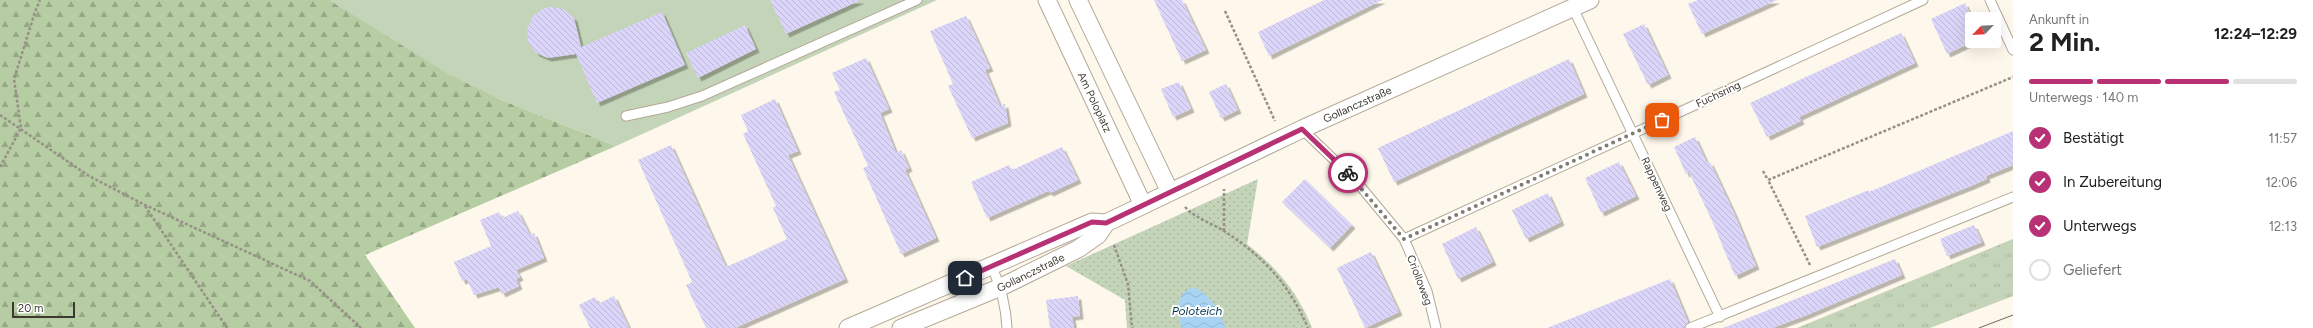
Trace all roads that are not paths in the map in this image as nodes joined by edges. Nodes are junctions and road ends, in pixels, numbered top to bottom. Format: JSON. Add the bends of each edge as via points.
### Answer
{"nodes":[{"id":1,"x":917,"y":0,"type":"edge"},
{"id":2,"x":1047,"y":0,"type":"edge"},
{"id":3,"x":1078,"y":0,"type":"edge"},
{"id":4,"x":1590,"y":0,"type":"edge"},
{"id":5,"x":1923,"y":0,"type":"edge"},
{"id":6,"x":1990,"y":0,"type":"edge"},
{"id":7,"x":1573,"y":8,"type":"junction"},
{"id":8,"x":2013,"y":50,"type":"edge"},
{"id":9,"x":626,"y":116,"type":"dead end"},
{"id":10,"x":1302,"y":129,"type":"junction"},
{"id":11,"x":1633,"y":133,"type":"junction"},
{"id":12,"x":1170,"y":192,"type":"junction"},
{"id":13,"x":2013,"y":197,"type":"edge"},
{"id":14,"x":1143,"y":205,"type":"junction"},
{"id":15,"x":1106,"y":223,"type":"junction"},
{"id":16,"x":1404,"y":239,"type":"junction"},
{"id":17,"x":992,"y":267,"type":"junction"},
{"id":18,"x":1001,"y":287,"type":"junction"},
{"id":19,"x":1720,"y":317,"type":"junction"},
{"id":20,"x":848,"y":328,"type":"edge"},
{"id":21,"x":901,"y":328,"type":"edge"},
{"id":22,"x":1007,"y":328,"type":"edge"},
{"id":23,"x":1436,"y":328,"type":"edge"},
{"id":24,"x":1690,"y":328,"type":"edge"}],
"edges":[{"from":1,"to":9,"type":"lane","via":[[702,96]]},
{"from":2,"to":14,"type":"street","name":"Am Poloplatz"},
{"from":3,"to":12,"type":"street"},
{"from":4,"to":7,"type":"street","name":"Gollanczstraße"},
{"from":5,"to":11,"type":"lane","name":"Fuchsring"},
{"from":6,"to":8,"type":"lane"},
{"from":7,"to":10,"type":"street","name":"Gollanczstraße"},
{"from":7,"to":11,"type":"lane","name":"Rappenweg"},
{"from":10,"to":12,"type":"street","name":"Gollanczstraße"},
{"from":10,"to":16,"type":"lane","name":"Criolloweg","via":[[1356,181]]},
{"from":11,"to":16,"type":"lane","name":"Fuchsring"},
{"from":11,"to":19,"type":"lane","name":"Rappenweg"},
{"from":12,"to":14,"type":"street","name":"Gollanczstraße"},
{"from":13,"to":19,"type":"lane"},
{"from":14,"to":15,"type":"street","name":"Gollanczstraße"},
{"from":15,"to":17,"type":"street","name":"Gollanczstraße","via":[[1092,222]]},
{"from":15,"to":18,"type":"street","name":"Gollanczstraße","via":[[1098,235],[1078,249]]},
{"from":16,"to":23,"type":"lane","name":"Criolloweg","via":[[1427,291]]},
{"from":17,"to":18,"type":"lane"},
{"from":17,"to":20,"type":"street","name":"Gollanczstraße"},
{"from":18,"to":21,"type":"street","name":"Gollanczstraße"},
{"from":18,"to":22,"type":"lane"},
{"from":19,"to":24,"type":"lane"}]}
